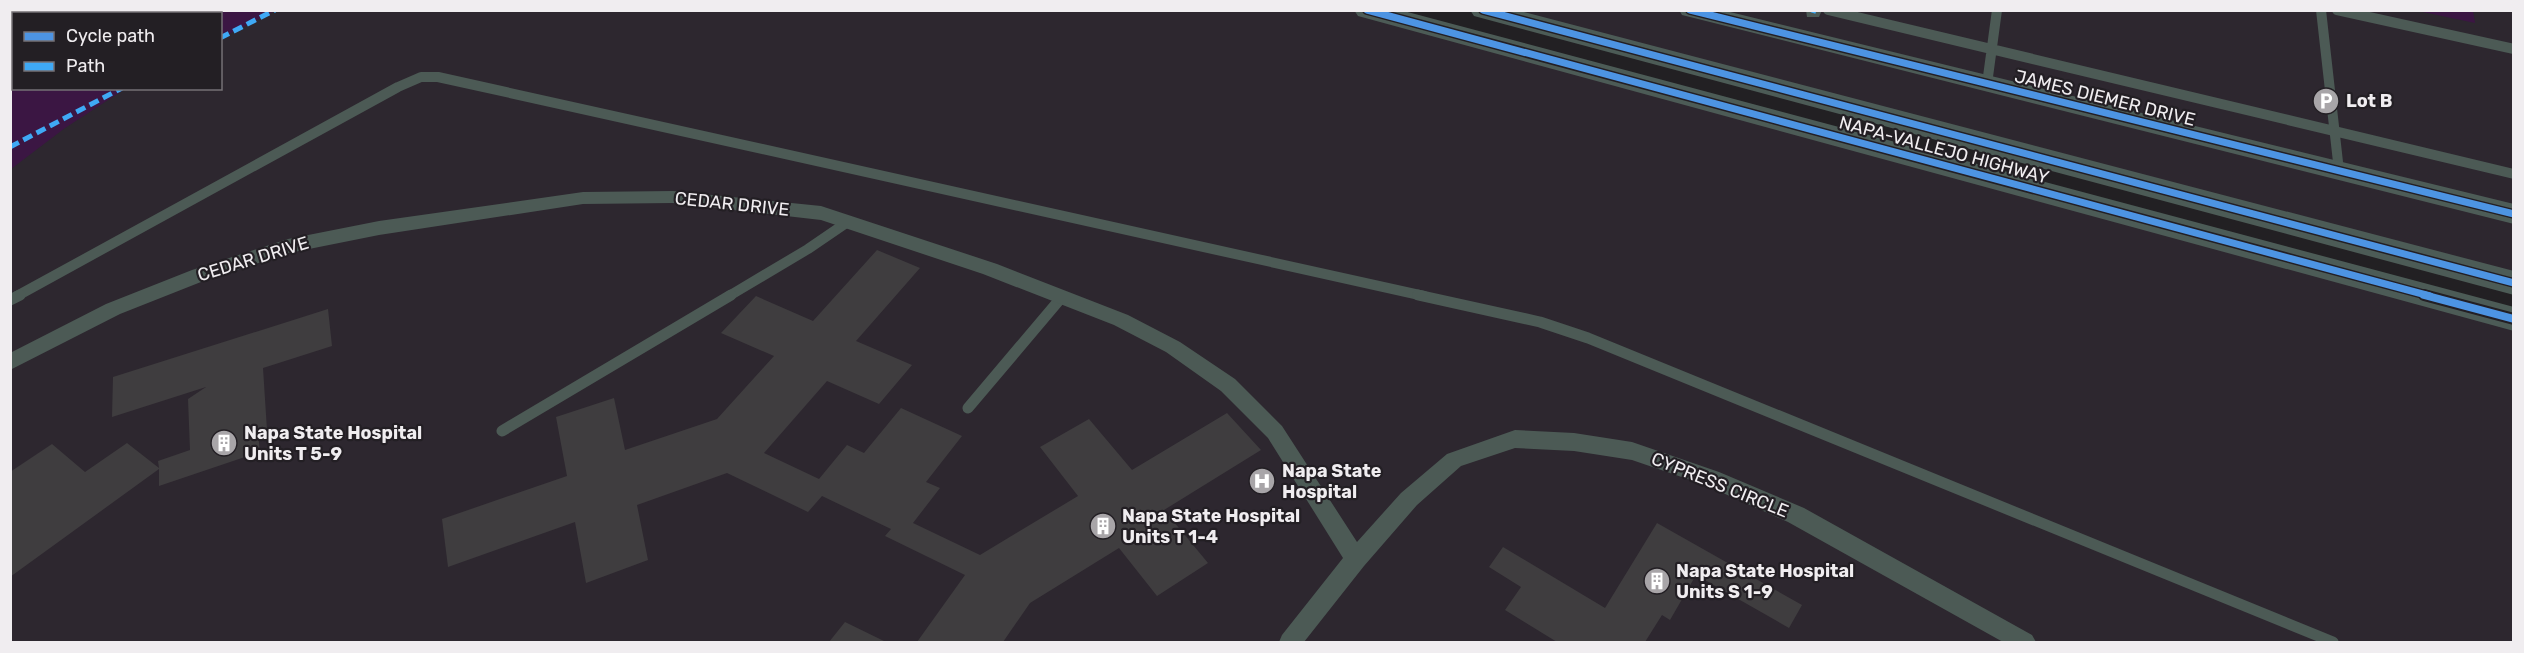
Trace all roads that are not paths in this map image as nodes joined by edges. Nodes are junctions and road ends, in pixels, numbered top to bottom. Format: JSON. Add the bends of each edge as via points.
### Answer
{"nodes":[{"id":1,"x":1367,"y":10,"type":"edge"},
{"id":2,"x":1482,"y":10,"type":"edge"},
{"id":3,"x":1690,"y":10,"type":"edge"},
{"id":4,"x":1996,"y":10,"type":"edge"},
{"id":5,"x":2321,"y":10,"type":"edge"},
{"id":6,"x":2337,"y":10,"type":"edge"},
{"id":7,"x":1819,"y":12,"type":"edge"},
{"id":8,"x":1992,"y":50,"type":"junction"},
{"id":9,"x":2514,"y":50,"type":"edge"},
{"id":10,"x":1987,"y":84,"type":"junction"},
{"id":11,"x":2335,"y":132,"type":"junction"},
{"id":12,"x":2338,"y":171,"type":"junction"},
{"id":13,"x":2514,"y":174,"type":"edge"},
{"id":14,"x":2514,"y":214,"type":"edge"},
{"id":15,"x":849,"y":221,"type":"junction"},
{"id":16,"x":2514,"y":283,"type":"edge"},
{"id":17,"x":1061,"y":298,"type":"junction"},
{"id":18,"x":10,"y":300,"type":"edge"},
{"id":19,"x":2514,"y":319,"type":"edge"},
{"id":20,"x":10,"y":362,"type":"edge"},
{"id":21,"x":968,"y":408,"type":"dead end"},
{"id":22,"x":501,"y":431,"type":"dead end"},
{"id":23,"x":1356,"y":559,"type":"junction"},
{"id":24,"x":1290,"y":642,"type":"edge"},
{"id":25,"x":2024,"y":642,"type":"edge"},
{"id":26,"x":2333,"y":642,"type":"edge"}],
"edges":[{"from":1,"to":19,"type":"main road","name":"NAPA-VALLEJO HIGHWAY"},
{"from":2,"to":16,"type":"main road","name":"NAPA-VALLEJO HIGHWAY"},
{"from":3,"to":10,"type":"street","name":"JAMES DIEMER DRIVE"},
{"from":4,"to":8,"type":"lane"},
{"from":5,"to":11,"type":"lane"},
{"from":6,"to":9,"type":"lane"},
{"from":7,"to":8,"type":"lane"},
{"from":8,"to":10,"type":"lane"},
{"from":8,"to":11,"type":"lane"},
{"from":10,"to":12,"type":"street","name":"JAMES DIEMER DRIVE"},
{"from":11,"to":12,"type":"lane"},
{"from":11,"to":13,"type":"lane"},
{"from":12,"to":14,"type":"street","name":"JAMES DIEMER DRIVE"},
{"from":15,"to":17,"type":"street","name":"CEDAR DRIVE","via":[[990,269]]},
{"from":15,"to":20,"type":"street","name":"CEDAR DRIVE","via":[[821,213],[743,203],[630,197],[572,200],[379,228],[288,246],[199,275],[113,309]]},
{"from":15,"to":22,"type":"lane"},
{"from":17,"to":21,"type":"lane"},
{"from":17,"to":23,"type":"street","name":"CEDAR DRIVE","via":[[1145,331],[1228,385],[1275,432]]},
{"from":18,"to":26,"type":"lane","via":[[398,87],[421,77],[438,77],[1540,322],[1588,338]]},
{"from":23,"to":24,"type":"street","name":"CYPRESS CIRCLE"},
{"from":23,"to":25,"type":"street","name":"CYPRESS CIRCLE","via":[[1409,499],[1454,459],[1515,439],[1574,442],[1632,451],[1712,478],[1796,515]]}]}
